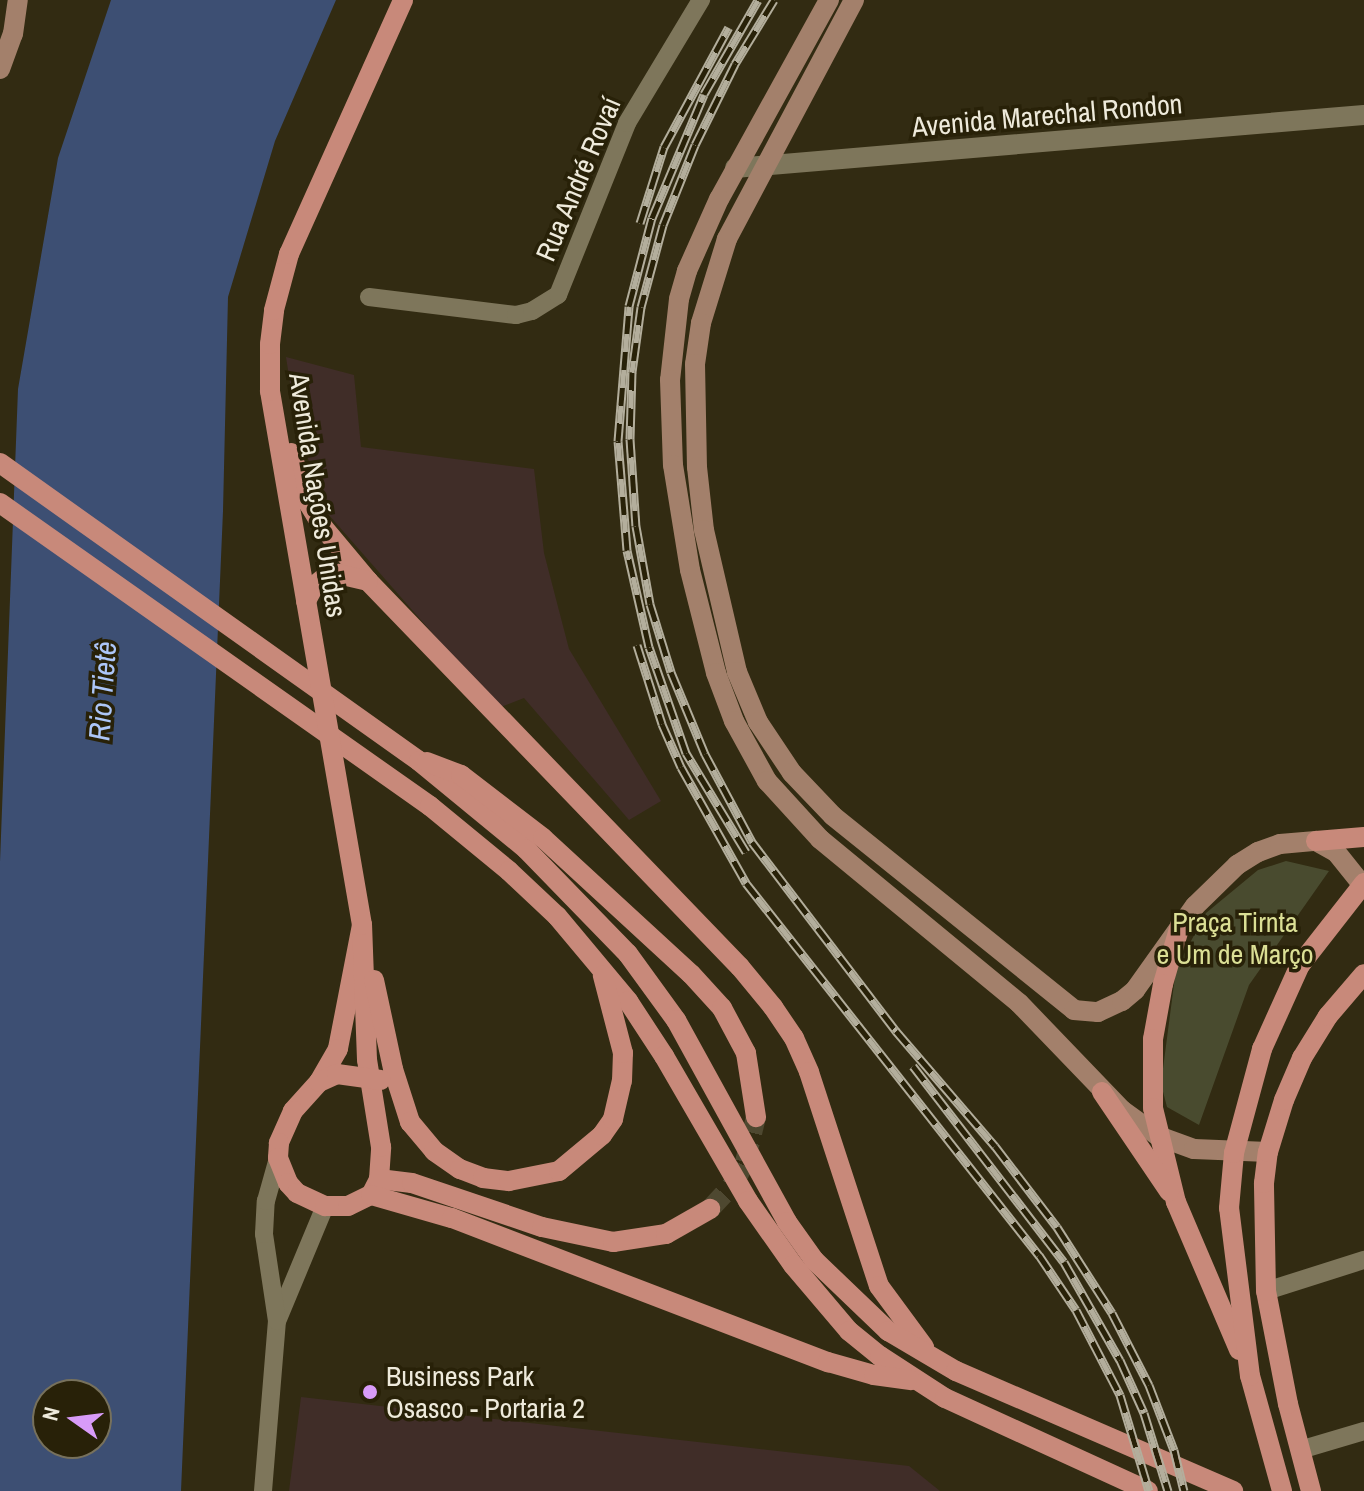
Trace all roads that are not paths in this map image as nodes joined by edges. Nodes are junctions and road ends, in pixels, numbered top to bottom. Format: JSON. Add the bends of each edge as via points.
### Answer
{"nodes":[{"id":1,"x":18,"y":0,"type":"edge"},
{"id":2,"x":403,"y":0,"type":"edge"},
{"id":3,"x":701,"y":0,"type":"edge"},
{"id":4,"x":829,"y":0,"type":"edge"},
{"id":5,"x":854,"y":0,"type":"edge"},
{"id":6,"x":0,"y":69,"type":"edge"},
{"id":7,"x":1364,"y":115,"type":"edge"},
{"id":8,"x":735,"y":168,"type":"junction"},
{"id":9,"x":764,"y":168,"type":"junction"},
{"id":10,"x":369,"y":297,"type":"dead end"},
{"id":11,"x":270,"y":391,"type":"junction"},
{"id":12,"x":0,"y":463,"type":"edge"},
{"id":13,"x":0,"y":503,"type":"edge"},
{"id":14,"x":368,"y":581,"type":"junction"},
{"id":15,"x":306,"y":601,"type":"junction"},
{"id":16,"x":419,"y":761,"type":"junction"},
{"id":17,"x":1364,"y":837,"type":"edge"},
{"id":18,"x":1316,"y":841,"type":"junction"},
{"id":19,"x":1364,"y":885,"type":"edge"},
{"id":20,"x":1181,"y":922,"type":"junction"},
{"id":21,"x":362,"y":925,"type":"junction"},
{"id":22,"x":599,"y":965,"type":"junction"},
{"id":23,"x":1364,"y":974,"type":"edge"},
{"id":24,"x":368,"y":1076,"type":"junction"},
{"id":25,"x":319,"y":1082,"type":"junction"},
{"id":26,"x":1102,"y":1092,"type":"junction"},
{"id":27,"x":400,"y":1094,"type":"junction"},
{"id":28,"x":756,"y":1117,"type":"tunnel mouth"},
{"id":29,"x":1158,"y":1136,"type":"junction"},
{"id":30,"x":1268,"y":1152,"type":"junction"},
{"id":31,"x":1234,"y":1153,"type":"junction"},
{"id":32,"x":278,"y":1158,"type":"junction"},
{"id":33,"x":375,"y":1187,"type":"junction"},
{"id":34,"x":1176,"y":1202,"type":"junction"},
{"id":35,"x":325,"y":1206,"type":"junction"},
{"id":36,"x":710,"y":1209,"type":"tunnel mouth"},
{"id":37,"x":1364,"y":1260,"type":"edge"},
{"id":38,"x":1266,"y":1291,"type":"junction"},
{"id":39,"x":277,"y":1321,"type":"junction"},
{"id":40,"x":937,"y":1362,"type":"junction"},
{"id":41,"x":1250,"y":1376,"type":"junction"},
{"id":42,"x":917,"y":1381,"type":"junction"},
{"id":43,"x":1364,"y":1431,"type":"edge"},
{"id":44,"x":1300,"y":1450,"type":"junction"},
{"id":45,"x":1310,"y":1488,"type":"edge"},
{"id":46,"x":263,"y":1491,"type":"edge"},
{"id":47,"x":1148,"y":1491,"type":"edge"},
{"id":48,"x":1233,"y":1491,"type":"edge"},
{"id":49,"x":1282,"y":1491,"type":"edge"},
{"id":50,"x":1330,"y":1491,"type":"edge"}],
"edges":[{"from":1,"to":6,"type":"main road"},
{"from":2,"to":11,"type":"main road","name":"Avenida Nações Unidas","via":[[289,254],[274,310]]},
{"from":3,"to":10,"type":"street","name":"Rua André Rovaí","via":[[627,123],[558,295],[516,315]]},
{"from":4,"to":8,"type":"main road"},
{"from":5,"to":9,"type":"main road"},
{"from":7,"to":9,"type":"street","name":"Avenida Marechal Rondon"},
{"from":8,"to":9,"type":"street","name":"Avenida Marechal Rondon"},
{"from":8,"to":26,"type":"main road","via":[[687,271],[670,380],[673,465],[690,570],[734,721],[767,781],[820,839],[1019,1003]]},
{"from":9,"to":20,"type":"main road","via":[[713,276],[701,323],[694,402],[704,530],[737,672],[758,722],[792,773],[833,816],[1074,1010],[1098,1012],[1122,1001]]},
{"from":11,"to":14,"type":"main road","via":[[309,504]]},
{"from":11,"to":15,"type":"main road","name":"Avenida Nações Unidas"},
{"from":12,"to":16,"type":"main road"},
{"from":13,"to":22,"type":"main road","via":[[405,789],[509,871]]},
{"from":14,"to":15,"type":"main road","via":[[338,574],[324,578]]},
{"from":14,"to":40,"type":"main road","via":[[773,1007],[809,1072],[879,1286]]},
{"from":15,"to":21,"type":"main road","name":"Avenida Nações Unidas"},
{"from":16,"to":28,"type":"main road","via":[[461,775],[543,838],[691,974],[722,1008],[746,1053]]},
{"from":16,"to":40,"type":"main road","via":[[526,849],[628,954],[676,1020],[787,1222],[814,1260],[888,1331]]},
{"from":17,"to":18,"type":"main road"},
{"from":18,"to":19,"type":"main road","via":[[1336,852]]},
{"from":18,"to":20,"type":"main road","via":[[1258,852],[1237,865]]},
{"from":19,"to":31,"type":"main road","via":[[1300,965],[1262,1049]]},
{"from":20,"to":29,"type":"main road","via":[[1153,1039],[1151,1090]]},
{"from":21,"to":24,"type":"main road","name":"Avenida Nações Unidas"},
{"from":21,"to":25,"type":"main road","name":"Avenida Nações Unidas","via":[[344,1030]]},
{"from":21,"to":27,"type":"main road"},
{"from":22,"to":27,"type":"main road","via":[[617,1020],[622,1081],[613,1119],[602,1135],[559,1171],[509,1181],[460,1169],[425,1141],[410,1122]]},
{"from":22,"to":42,"type":"main road","via":[[664,1056],[748,1201],[793,1265],[849,1331]]},
{"from":23,"to":30,"type":"main road","via":[[1328,1016],[1302,1058]]},
{"from":24,"to":25,"type":"main road","via":[[337,1074]]},
{"from":24,"to":27,"type":"main road"},
{"from":24,"to":33,"type":"main road","name":"Avenida Nações Unidas","via":[[381,1147]]},
{"from":25,"to":32,"type":"main road","name":"Avenida Nações Unidas","via":[[284,1126]]},
{"from":26,"to":29,"type":"main road"},
{"from":26,"to":34,"type":"main road"},
{"from":29,"to":31,"type":"main road","via":[[1194,1149]]},
{"from":29,"to":34,"type":"main road"},
{"from":30,"to":31,"type":"main road"},
{"from":30,"to":38,"type":"main road"},
{"from":31,"to":41,"type":"main road","via":[[1229,1208]]},
{"from":32,"to":35,"type":"main road","via":[[297,1193]]},
{"from":32,"to":39,"type":"street","via":[[266,1201],[264,1234]]},
{"from":33,"to":35,"type":"main road","via":[[348,1206]]},
{"from":33,"to":36,"type":"main road","via":[[412,1183],[542,1227],[613,1242],[666,1234]]},
{"from":33,"to":42,"type":"main road","via":[[828,1362]]},
{"from":34,"to":41,"type":"main road"},
{"from":35,"to":39,"type":"street"},
{"from":37,"to":38,"type":"street"},
{"from":38,"to":44,"type":"main road"},
{"from":39,"to":46,"type":"street"},
{"from":40,"to":48,"type":"main road"},
{"from":41,"to":49,"type":"main road"},
{"from":42,"to":47,"type":"main road"},
{"from":43,"to":44,"type":"street"},
{"from":44,"to":45,"type":"main road"},
{"from":45,"to":50,"type":"main road"}]}
